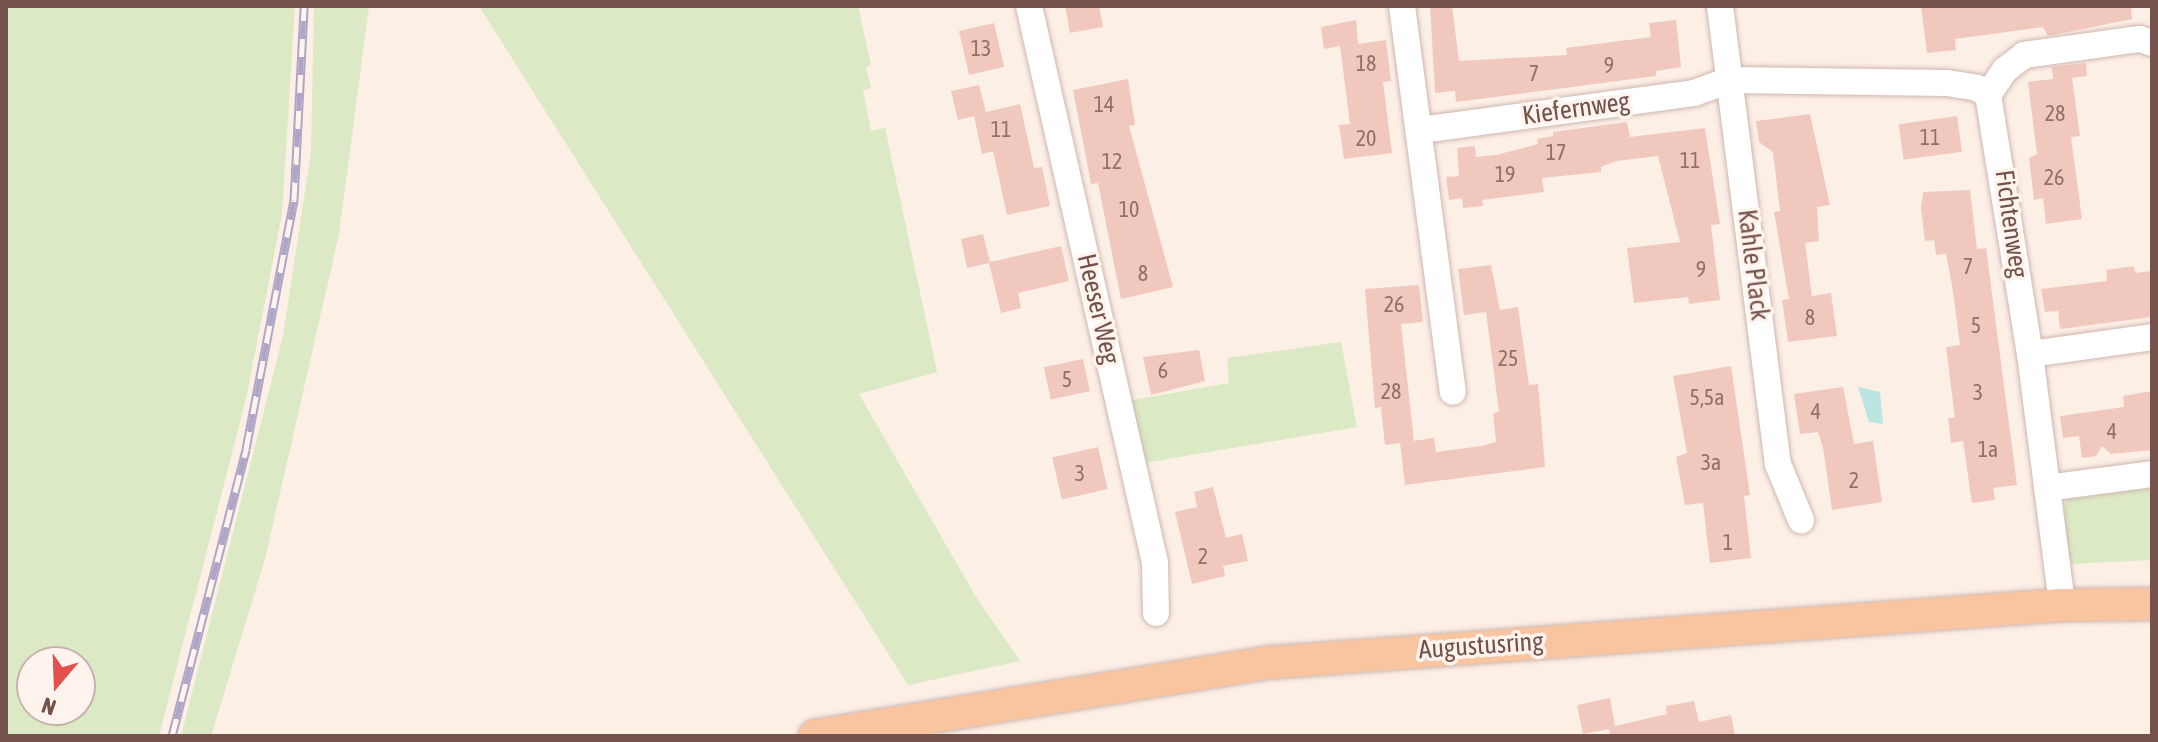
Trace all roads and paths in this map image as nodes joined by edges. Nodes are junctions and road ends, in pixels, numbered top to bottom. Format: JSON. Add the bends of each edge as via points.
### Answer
{"nodes":[{"id":1,"x":1029,"y":6,"type":"edge"},
{"id":2,"x":1402,"y":6,"type":"edge"},
{"id":3,"x":1720,"y":6,"type":"edge"},
{"id":4,"x":2152,"y":43,"type":"edge"},
{"id":5,"x":1730,"y":80,"type":"junction"},
{"id":6,"x":1988,"y":95,"type":"junction"},
{"id":7,"x":1421,"y":130,"type":"junction"},
{"id":8,"x":2152,"y":337,"type":"edge"},
{"id":9,"x":2030,"y":354,"type":"junction"},
{"id":10,"x":1453,"y":392,"type":"dead end"},
{"id":11,"x":2152,"y":474,"type":"edge"},
{"id":12,"x":2047,"y":488,"type":"junction"},
{"id":13,"x":1801,"y":520,"type":"dead end"},
{"id":14,"x":2152,"y":604,"type":"edge"},
{"id":15,"x":2062,"y":605,"type":"junction"},
{"id":16,"x":1156,"y":613,"type":"dead end"},
{"id":17,"x":815,"y":736,"type":"edge"}],
"edges":[{"from":1,"to":16,"type":"street","name":"Heeser Weg","via":[[1155,563]]},
{"from":2,"to":7,"type":"street"},
{"from":3,"to":5,"type":"street","name":"Kahle Plack"},
{"from":4,"to":6,"type":"street","via":[[2140,39],[2024,55],[2005,70]]},
{"from":5,"to":6,"type":"street","via":[[1947,83]]},
{"from":5,"to":7,"type":"street","name":"Kiefernweg","via":[[1694,93]]},
{"from":5,"to":13,"type":"street","name":"Kahle Plack","via":[[1778,464]]},
{"from":6,"to":9,"type":"street","name":"Fichtenweg"},
{"from":7,"to":10,"type":"street"},
{"from":8,"to":9,"type":"street"},
{"from":9,"to":12,"type":"street","name":"Fichtenweg"},
{"from":11,"to":12,"type":"street"},
{"from":12,"to":15,"type":"street","name":"Fichtenweg"},
{"from":14,"to":15,"type":"main road","name":"Augustusring"},
{"from":15,"to":17,"type":"main road","name":"Augustusring","via":[[1264,663]]}]}
